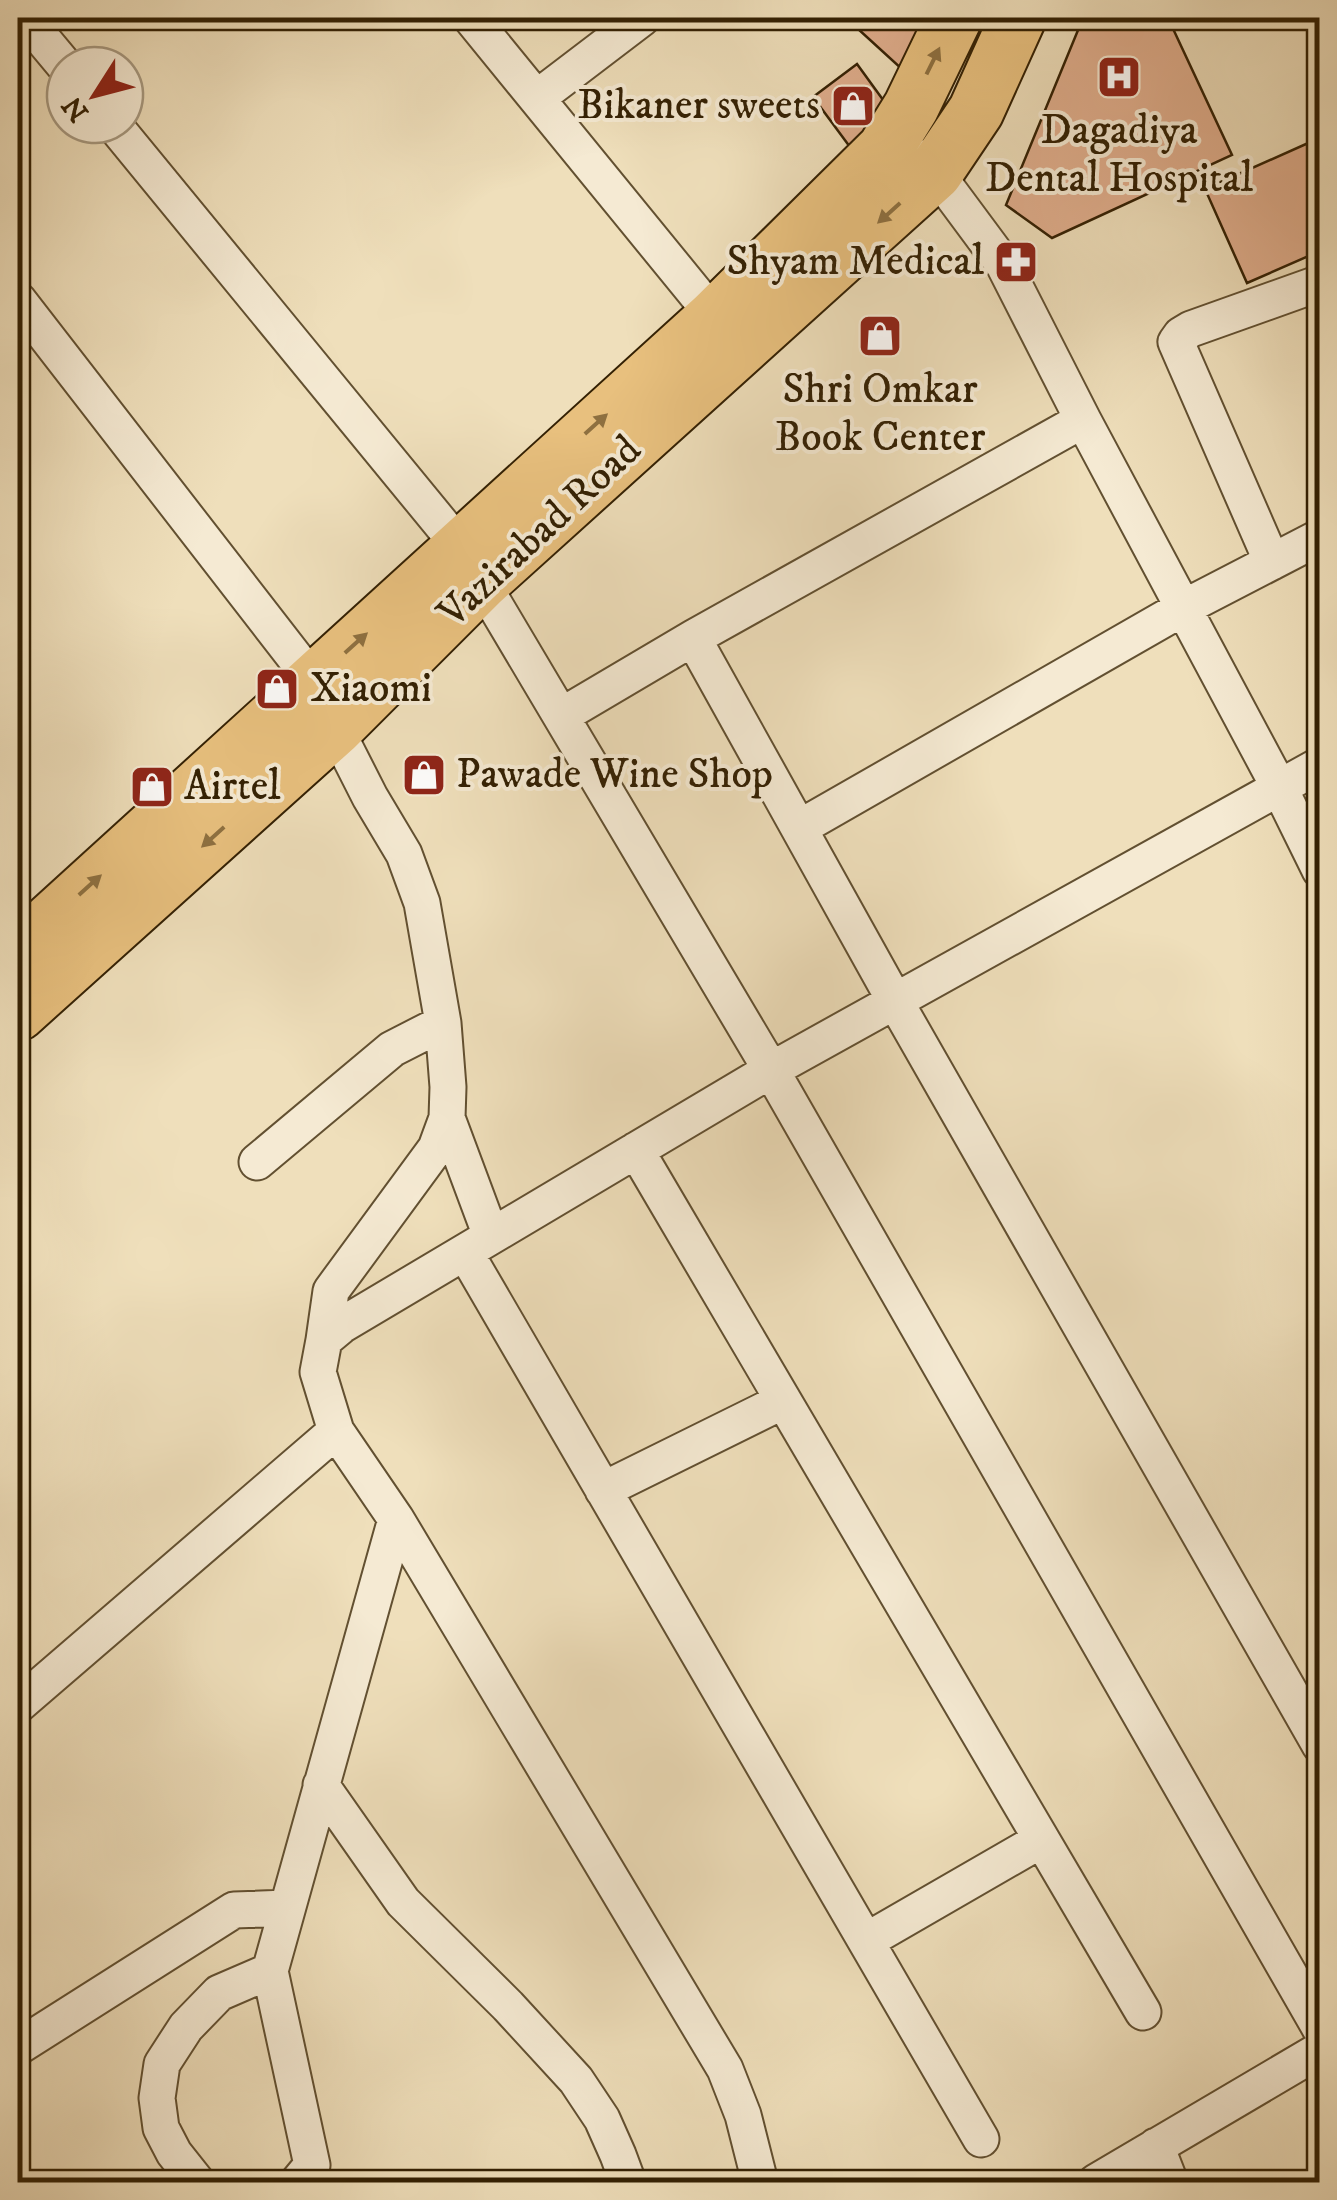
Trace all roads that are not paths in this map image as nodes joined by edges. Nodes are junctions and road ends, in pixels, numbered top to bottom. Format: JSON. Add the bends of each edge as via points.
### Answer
{"nodes":[{"id":1,"x":26,"y":18,"type":"edge"},
{"id":2,"x":471,"y":18,"type":"edge"},
{"id":3,"x":642,"y":18,"type":"edge"},
{"id":4,"x":954,"y":18,"type":"edge"},
{"id":5,"x":998,"y":28,"type":"edge"},
{"id":6,"x":48,"y":45,"type":"edge"},
{"id":7,"x":537,"y":98,"type":"junction"},
{"id":8,"x":897,"y":132,"type":"junction"},
{"id":9,"x":130,"y":145,"type":"edge"},
{"id":10,"x":936,"y":172,"type":"junction"},
{"id":11,"x":1320,"y":283,"type":"edge"},
{"id":12,"x":18,"y":300,"type":"edge"},
{"id":13,"x":714,"y":317,"type":"junction"},
{"id":14,"x":1083,"y":420,"type":"junction"},
{"id":15,"x":1320,"y":538,"type":"edge"},
{"id":16,"x":1272,"y":562,"type":"junction"},
{"id":17,"x":471,"y":565,"type":"junction"},
{"id":18,"x":1183,"y":608,"type":"junction"},
{"id":19,"x":693,"y":638,"type":"junction"},
{"id":20,"x":324,"y":705,"type":"junction"},
{"id":21,"x":560,"y":716,"type":"junction"},
{"id":22,"x":1320,"y":764,"type":"edge"},
{"id":23,"x":1278,"y":788,"type":"junction"},
{"id":24,"x":799,"y":828,"type":"junction"},
{"id":25,"x":1320,"y":870,"type":"edge"},
{"id":26,"x":18,"y":951,"type":"edge"},
{"id":27,"x":895,"y":1001,"type":"junction"},
{"id":28,"x":18,"y":1012,"type":"edge"},
{"id":29,"x":444,"y":1023,"type":"junction"},
{"id":30,"x":771,"y":1070,"type":"junction"},
{"id":31,"x":447,"y":1118,"type":"junction"},
{"id":32,"x":636,"y":1150,"type":"junction"},
{"id":33,"x":257,"y":1162,"type":"dead end"},
{"id":34,"x":478,"y":1244,"type":"junction"},
{"id":35,"x":324,"y":1340,"type":"junction"},
{"id":36,"x":783,"y":1400,"type":"junction"},
{"id":37,"x":336,"y":1432,"type":"junction"},
{"id":38,"x":603,"y":1490,"type":"junction"},
{"id":39,"x":396,"y":1519,"type":"junction"},
{"id":40,"x":18,"y":1705,"type":"edge"},
{"id":41,"x":1320,"y":1745,"type":"edge"},
{"id":42,"x":321,"y":1785,"type":"junction"},
{"id":43,"x":1041,"y":1840,"type":"junction"},
{"id":44,"x":286,"y":1908,"type":"junction"},
{"id":45,"x":866,"y":1941,"type":"junction"},
{"id":46,"x":270,"y":1971,"type":"junction"},
{"id":47,"x":1143,"y":2012,"type":"dead end"},
{"id":48,"x":1320,"y":2028,"type":"edge"},
{"id":49,"x":18,"y":2047,"type":"edge"},
{"id":50,"x":1320,"y":2050,"type":"edge"},
{"id":51,"x":981,"y":2139,"type":"dead end"},
{"id":52,"x":1156,"y":2146,"type":"junction"},
{"id":53,"x":311,"y":2177,"type":"edge"},
{"id":54,"x":198,"y":2182,"type":"edge"},
{"id":55,"x":628,"y":2182,"type":"edge"},
{"id":56,"x":760,"y":2182,"type":"edge"},
{"id":57,"x":1096,"y":2182,"type":"edge"},
{"id":58,"x":1170,"y":2182,"type":"edge"}],
"edges":[{"from":1,"to":6,"type":"street"},
{"from":2,"to":7,"type":"street"},
{"from":3,"to":7,"type":"street"},
{"from":8,"to":4,"type":"main road","name":"Vazirabad Road","one_way":true},
{"from":5,"to":10,"type":"main road","name":"Vazirabad Road","via":[[976,111]]},
{"from":7,"to":13,"type":"street"},
{"from":8,"to":10,"type":"street"},
{"from":8,"to":13,"type":"main road","name":"Vazirabad Road"},
{"from":9,"to":17,"type":"street"},
{"from":10,"to":14,"type":"street","via":[[1004,265]]},
{"from":10,"to":17,"type":"main road","name":"Vazirabad Road","one_way":true},
{"from":11,"to":16,"type":"street","via":[[1191,328],[1176,342]]},
{"from":12,"to":20,"type":"street"},
{"from":17,"to":13,"type":"main road","name":"Vazirabad Road","one_way":true},
{"from":14,"to":18,"type":"street"},
{"from":14,"to":19,"type":"street"},
{"from":15,"to":16,"type":"street"},
{"from":16,"to":18,"type":"street"},
{"from":17,"to":20,"type":"main road","name":"Vazirabad Road"},
{"from":17,"to":21,"type":"street"},
{"from":18,"to":23,"type":"street"},
{"from":18,"to":24,"type":"street"},
{"from":19,"to":21,"type":"street"},
{"from":19,"to":24,"type":"street"},
{"from":26,"to":20,"type":"main road","name":"Vazirabad Road","one_way":true},
{"from":20,"to":28,"type":"main road","name":"Vazirabad Road","one_way":true},
{"from":20,"to":29,"type":"street","via":[[404,854],[422,902]]},
{"from":21,"to":30,"type":"street"},
{"from":22,"to":23,"type":"street"},
{"from":23,"to":25,"type":"street"},
{"from":23,"to":27,"type":"street"},
{"from":24,"to":27,"type":"street"},
{"from":27,"to":30,"type":"street"},
{"from":27,"to":41,"type":"street"},
{"from":29,"to":31,"type":"street"},
{"from":29,"to":33,"type":"street","via":[[392,1048]]},
{"from":30,"to":32,"type":"street"},
{"from":30,"to":48,"type":"street"},
{"from":31,"to":34,"type":"street"},
{"from":31,"to":35,"type":"street","via":[[436,1148],[332,1291]]},
{"from":32,"to":34,"type":"street"},
{"from":32,"to":36,"type":"street"},
{"from":34,"to":35,"type":"street"},
{"from":34,"to":38,"type":"street"},
{"from":35,"to":37,"type":"street","via":[[318,1372]]},
{"from":36,"to":38,"type":"street"},
{"from":36,"to":43,"type":"street"},
{"from":37,"to":39,"type":"street"},
{"from":37,"to":40,"type":"street"},
{"from":38,"to":45,"type":"street"},
{"from":39,"to":42,"type":"street"},
{"from":39,"to":56,"type":"street","via":[[726,2069]]},
{"from":42,"to":44,"type":"street"},
{"from":42,"to":55,"type":"street","via":[[403,1902],[576,2080],[602,2118]]},
{"from":43,"to":45,"type":"street"},
{"from":43,"to":47,"type":"street"},
{"from":44,"to":46,"type":"street"},
{"from":44,"to":49,"type":"street","via":[[234,1910]]},
{"from":45,"to":51,"type":"street"},
{"from":46,"to":53,"type":"street"},
{"from":46,"to":54,"type":"street","via":[[218,1992],[162,2064],[160,2128]]},
{"from":50,"to":52,"type":"street"},
{"from":52,"to":57,"type":"street"},
{"from":52,"to":58,"type":"street"}]}
